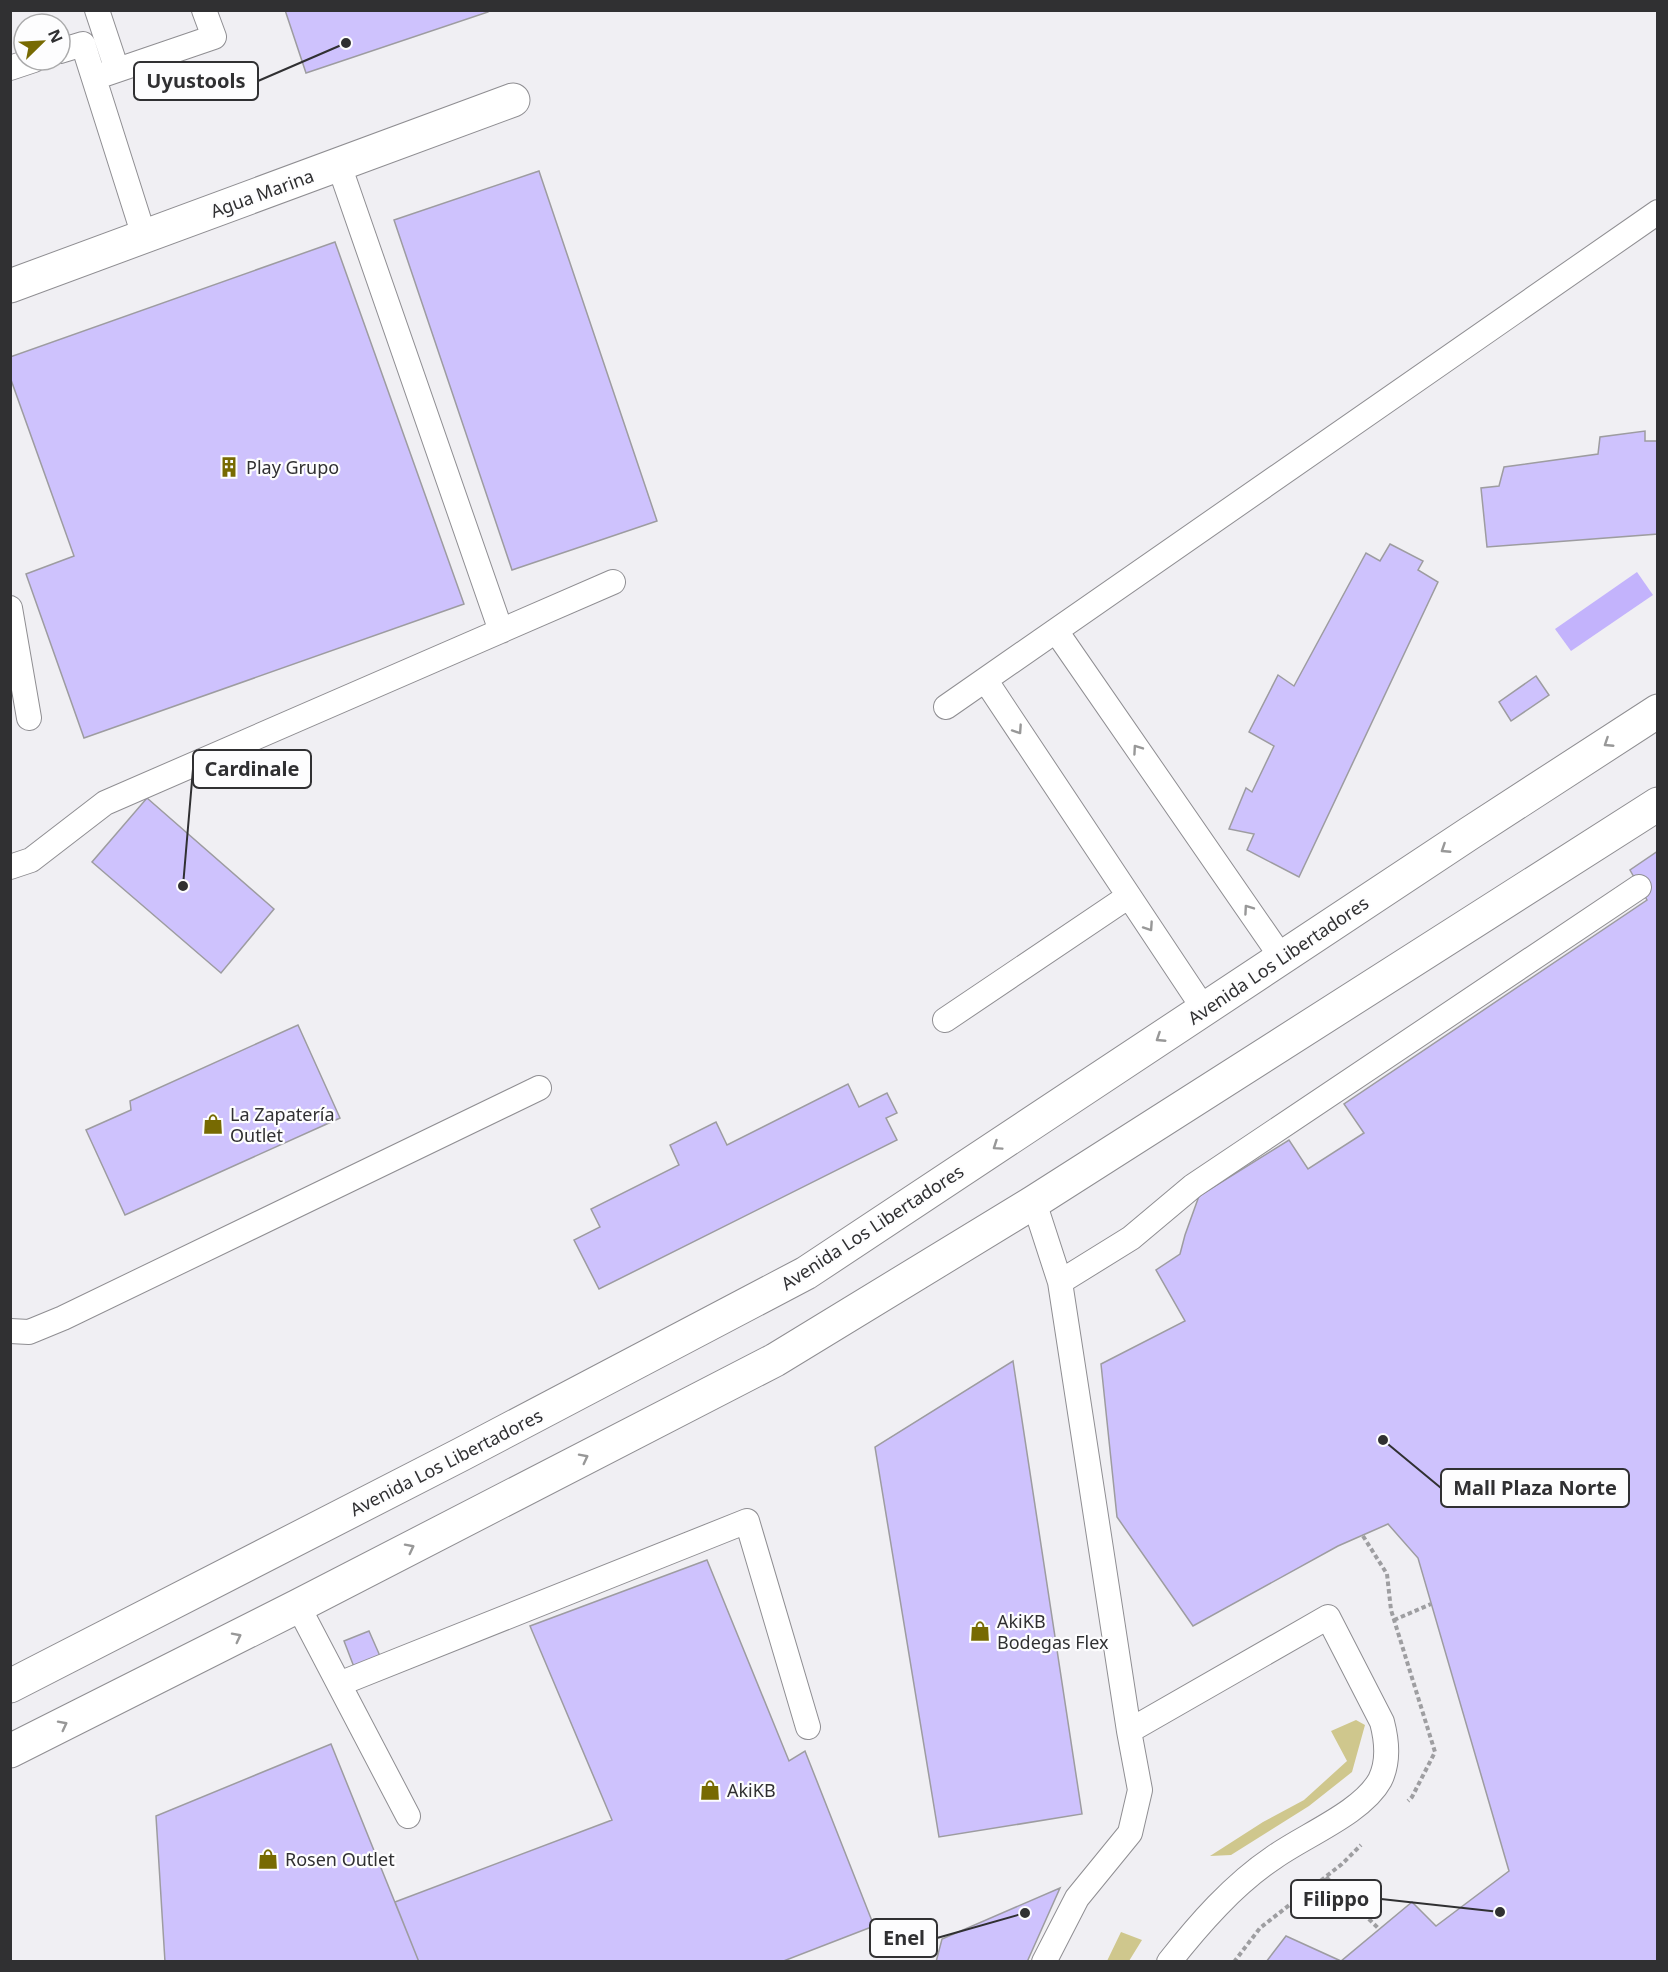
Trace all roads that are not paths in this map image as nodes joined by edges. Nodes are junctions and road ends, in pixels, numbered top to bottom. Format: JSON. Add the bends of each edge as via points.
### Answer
{"nodes":[{"id":1,"x":97,"y":10,"type":"edge"},
{"id":2,"x":204,"y":10,"type":"edge"},
{"id":3,"x":72,"y":47,"type":"edge"},
{"id":4,"x":117,"y":70,"type":"junction"},
{"id":5,"x":94,"y":78,"type":"junction"},
{"id":6,"x":513,"y":99,"type":"dead end"},
{"id":7,"x":339,"y":165,"type":"junction"},
{"id":8,"x":1658,"y":212,"type":"edge"},
{"id":9,"x":144,"y":236,"type":"junction"},
{"id":10,"x":10,"y":285,"type":"edge"},
{"id":11,"x":613,"y":582,"type":"dead end"},
{"id":12,"x":11,"y":614,"type":"edge"},
{"id":13,"x":501,"y":631,"type":"junction"},
{"id":14,"x":1056,"y":631,"type":"junction"},
{"id":15,"x":986,"y":681,"type":"junction"},
{"id":16,"x":946,"y":707,"type":"dead end"},
{"id":17,"x":1658,"y":711,"type":"edge"},
{"id":18,"x":29,"y":718,"type":"dead end"},
{"id":19,"x":1658,"y":804,"type":"edge"},
{"id":20,"x":10,"y":867,"type":"edge"},
{"id":21,"x":1639,"y":887,"type":"dead end"},
{"id":22,"x":1129,"y":896,"type":"junction"},
{"id":23,"x":1282,"y":957,"type":"junction"},
{"id":24,"x":1204,"y":1009,"type":"junction"},
{"id":25,"x":945,"y":1020,"type":"dead end"},
{"id":26,"x":539,"y":1088,"type":"dead end"},
{"id":27,"x":1034,"y":1202,"type":"junction"},
{"id":28,"x":1060,"y":1282,"type":"junction"},
{"id":29,"x":10,"y":1331,"type":"edge"},
{"id":30,"x":298,"y":1606,"type":"junction"},
{"id":31,"x":339,"y":1684,"type":"junction"},
{"id":32,"x":10,"y":1686,"type":"edge"},
{"id":33,"x":808,"y":1727,"type":"dead end"},
{"id":34,"x":1129,"y":1731,"type":"junction"},
{"id":35,"x":10,"y":1751,"type":"edge"},
{"id":36,"x":408,"y":1816,"type":"dead end"},
{"id":37,"x":1044,"y":1962,"type":"edge"},
{"id":38,"x":1169,"y":1962,"type":"edge"}],
"edges":[{"from":1,"to":4,"type":"lane"},
{"from":2,"to":4,"type":"lane","via":[[214,37]]},
{"from":3,"to":5,"type":"lane","via":[[83,44]]},
{"from":4,"to":5,"type":"lane"},
{"from":5,"to":9,"type":"lane"},
{"from":6,"to":7,"type":"street","name":"Agua Marina"},
{"from":7,"to":9,"type":"street","name":"Agua Marina"},
{"from":7,"to":13,"type":"lane"},
{"from":8,"to":14,"type":"lane"},
{"from":9,"to":10,"type":"street","name":"Agua Marina"},
{"from":11,"to":13,"type":"lane"},
{"from":12,"to":18,"type":"lane"},
{"from":13,"to":20,"type":"lane","via":[[105,804],[31,860]]},
{"from":14,"to":15,"type":"lane"},
{"from":23,"to":14,"type":"lane","one_way":true},
{"from":15,"to":16,"type":"lane"},
{"from":15,"to":22,"type":"lane","one_way":true},
{"from":17,"to":23,"type":"street","name":"Avenida Los Libertadores","one_way":true},
{"from":19,"to":27,"type":"street"},
{"from":21,"to":28,"type":"lane","via":[[1193,1186],[1131,1238]]},
{"from":22,"to":24,"type":"lane","one_way":true},
{"from":22,"to":25,"type":"lane"},
{"from":23,"to":24,"type":"street","name":"Avenida Los Libertadores"},
{"from":24,"to":32,"type":"street","name":"Avenida Los Libertadores","one_way":true,"via":[[806,1273]]},
{"from":26,"to":29,"type":"lane","via":[[63,1318],[29,1332]]},
{"from":27,"to":28,"type":"lane"},
{"from":30,"to":27,"type":"street","one_way":true,"via":[[775,1360]]},
{"from":28,"to":34,"type":"lane"},
{"from":30,"to":31,"type":"lane"},
{"from":35,"to":30,"type":"street","one_way":true},
{"from":31,"to":33,"type":"lane","via":[[747,1521]]},
{"from":31,"to":36,"type":"lane"},
{"from":34,"to":37,"type":"lane","via":[[1140,1790],[1130,1833],[1077,1898]]},
{"from":34,"to":38,"type":"lane","via":[[1328,1617],[1385,1734],[1384,1770],[1371,1792],[1340,1817],[1251,1874]]}]}
